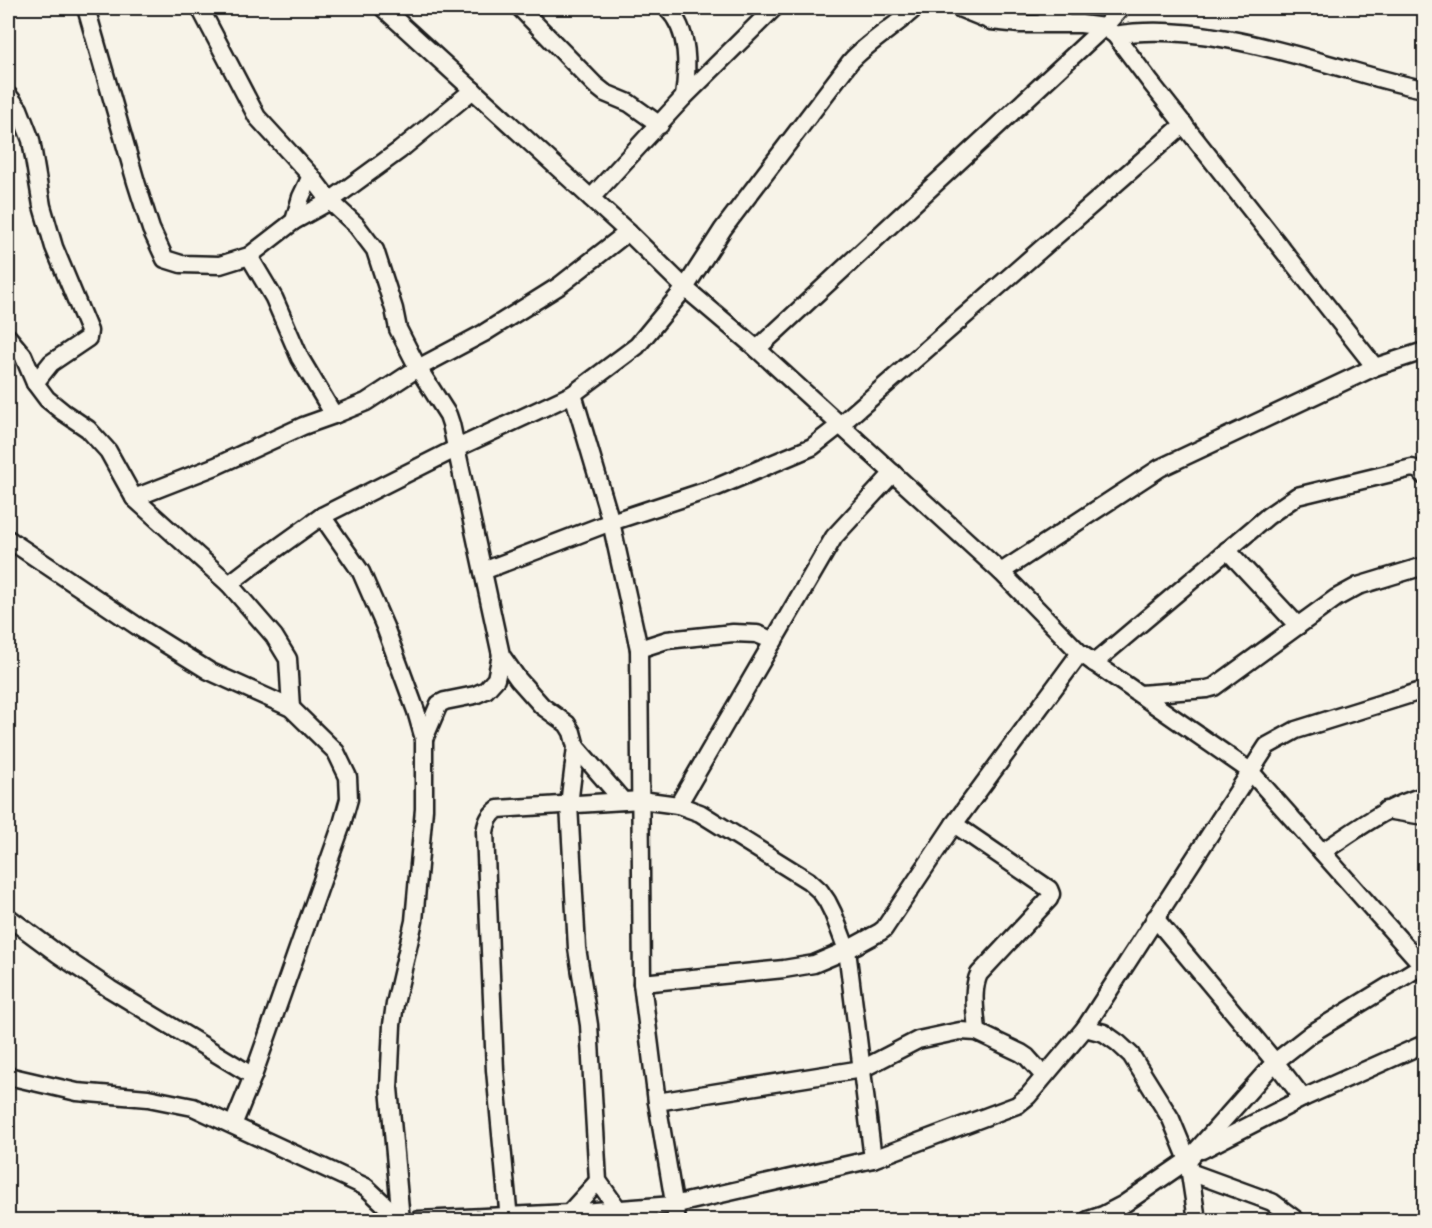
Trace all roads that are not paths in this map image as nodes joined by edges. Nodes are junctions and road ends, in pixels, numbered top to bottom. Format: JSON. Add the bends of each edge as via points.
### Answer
{"nodes":[{"id":1,"x":86,"y":8,"type":"edge"},
{"id":2,"x":200,"y":8,"type":"edge"},
{"id":3,"x":383,"y":8,"type":"edge"},
{"id":4,"x":520,"y":8,"type":"edge"},
{"id":5,"x":667,"y":8,"type":"edge"},
{"id":6,"x":774,"y":8,"type":"edge"},
{"id":7,"x":915,"y":8,"type":"edge"},
{"id":8,"x":958,"y":8,"type":"edge"},
{"id":9,"x":1042,"y":8,"type":"edge"},
{"id":10,"x":1121,"y":8,"type":"edge"},
{"id":11,"x":1066,"y":23,"type":"junction"},
{"id":12,"x":1110,"y":31,"type":"junction"},
{"id":13,"x":1425,"y":89,"type":"edge"},
{"id":14,"x":473,"y":90,"type":"junction"},
{"id":15,"x":8,"y":95,"type":"edge"},
{"id":16,"x":684,"y":97,"type":"junction"},
{"id":17,"x":1184,"y":124,"type":"junction"},
{"id":18,"x":660,"y":125,"type":"junction"},
{"id":19,"x":311,"y":176,"type":"junction"},
{"id":20,"x":591,"y":198,"type":"junction"},
{"id":21,"x":330,"y":201,"type":"junction"},
{"id":22,"x":294,"y":221,"type":"junction"},
{"id":23,"x":628,"y":232,"type":"junction"},
{"id":24,"x":249,"y":256,"type":"junction"},
{"id":25,"x":685,"y":288,"type":"junction"},
{"id":26,"x":8,"y":337,"type":"edge"},
{"id":27,"x":757,"y":349,"type":"junction"},
{"id":28,"x":1425,"y":351,"type":"edge"},
{"id":29,"x":23,"y":356,"type":"junction"},
{"id":30,"x":51,"y":363,"type":"junction"},
{"id":31,"x":1375,"y":367,"type":"junction"},
{"id":32,"x":418,"y":368,"type":"junction"},
{"id":33,"x":35,"y":383,"type":"junction"},
{"id":34,"x":573,"y":394,"type":"junction"},
{"id":35,"x":334,"y":415,"type":"junction"},
{"id":36,"x":840,"y":425,"type":"junction"},
{"id":37,"x":457,"y":448,"type":"junction"},
{"id":38,"x":893,"y":473,"type":"junction"},
{"id":39,"x":1425,"y":476,"type":"edge"},
{"id":40,"x":134,"y":498,"type":"junction"},
{"id":41,"x":322,"y":516,"type":"junction"},
{"id":42,"x":611,"y":522,"type":"junction"},
{"id":43,"x":8,"y":539,"type":"edge"},
{"id":44,"x":1227,"y":550,"type":"junction"},
{"id":45,"x":1425,"y":566,"type":"edge"},
{"id":46,"x":483,"y":571,"type":"junction"},
{"id":47,"x":1001,"y":572,"type":"junction"},
{"id":48,"x":229,"y":584,"type":"junction"},
{"id":49,"x":1298,"y":626,"type":"junction"},
{"id":50,"x":774,"y":641,"type":"junction"},
{"id":51,"x":639,"y":649,"type":"junction"},
{"id":52,"x":1080,"y":653,"type":"junction"},
{"id":53,"x":501,"y":655,"type":"junction"},
{"id":54,"x":1094,"y":663,"type":"junction"},
{"id":55,"x":1425,"y":690,"type":"edge"},
{"id":56,"x":1140,"y":694,"type":"junction"},
{"id":57,"x":291,"y":708,"type":"junction"},
{"id":58,"x":424,"y":739,"type":"junction"},
{"id":59,"x":576,"y":747,"type":"junction"},
{"id":60,"x":1250,"y":771,"type":"junction"},
{"id":61,"x":1425,"y":796,"type":"edge"},
{"id":62,"x":641,"y":800,"type":"junction"},
{"id":63,"x":623,"y":801,"type":"junction"},
{"id":64,"x":569,"y":805,"type":"junction"},
{"id":65,"x":678,"y":805,"type":"junction"},
{"id":66,"x":1386,"y":810,"type":"junction"},
{"id":67,"x":1425,"y":816,"type":"edge"},
{"id":68,"x":954,"y":824,"type":"junction"},
{"id":69,"x":1322,"y":852,"type":"junction"},
{"id":70,"x":8,"y":917,"type":"edge"},
{"id":71,"x":1155,"y":918,"type":"junction"},
{"id":72,"x":848,"y":950,"type":"junction"},
{"id":73,"x":1424,"y":966,"type":"edge"},
{"id":74,"x":642,"y":983,"type":"junction"},
{"id":75,"x":1085,"y":1028,"type":"junction"},
{"id":76,"x":977,"y":1032,"type":"junction"},
{"id":77,"x":1425,"y":1044,"type":"edge"},
{"id":78,"x":1275,"y":1062,"type":"junction"},
{"id":79,"x":862,"y":1069,"type":"junction"},
{"id":80,"x":8,"y":1076,"type":"edge"},
{"id":81,"x":253,"y":1076,"type":"junction"},
{"id":82,"x":1044,"y":1076,"type":"junction"},
{"id":83,"x":1303,"y":1098,"type":"junction"},
{"id":84,"x":657,"y":1102,"type":"junction"},
{"id":85,"x":233,"y":1125,"type":"junction"},
{"id":86,"x":873,"y":1159,"type":"junction"},
{"id":87,"x":1190,"y":1162,"type":"junction"},
{"id":88,"x":598,"y":1181,"type":"junction"},
{"id":89,"x":618,"y":1209,"type":"junction"},
{"id":90,"x":569,"y":1213,"type":"junction"},
{"id":91,"x":675,"y":1213,"type":"edge"},
{"id":92,"x":509,"y":1218,"type":"edge"},
{"id":93,"x":1098,"y":1219,"type":"edge"},
{"id":94,"x":401,"y":1221,"type":"edge"},
{"id":95,"x":418,"y":1221,"type":"edge"},
{"id":96,"x":1197,"y":1221,"type":"edge"},
{"id":97,"x":1296,"y":1221,"type":"edge"}],
"edges":[{"from":1,"to":24,"type":"street","via":[[136,182],[165,259],[181,264],[220,265]]},
{"from":2,"to":19,"type":"street","via":[[257,117]]},
{"from":3,"to":14,"type":"street"},
{"from":4,"to":18,"type":"street","via":[[595,85]]},
{"from":5,"to":16,"type":"street","via":[[674,14],[687,57]]},
{"from":6,"to":16,"type":"street"},
{"from":7,"to":25,"type":"street","via":[[858,52],[723,229]]},
{"from":8,"to":11,"type":"street","via":[[1003,23]]},
{"from":9,"to":11,"type":"street"},
{"from":10,"to":12,"type":"street"},
{"from":11,"to":12,"type":"street"},
{"from":12,"to":13,"type":"street","via":[[1195,34]]},
{"from":12,"to":17,"type":"street"},
{"from":12,"to":27,"type":"street"},
{"from":14,"to":20,"type":"street"},
{"from":14,"to":21,"type":"street"},
{"from":15,"to":30,"type":"street","via":[[20,109],[31,140],[42,206],[54,247],[89,331],[88,338]]},
{"from":16,"to":18,"type":"street"},
{"from":17,"to":31,"type":"street"},
{"from":17,"to":36,"type":"street"},
{"from":18,"to":20,"type":"street"},
{"from":19,"to":21,"type":"street"},
{"from":19,"to":22,"type":"street"},
{"from":20,"to":23,"type":"street"},
{"from":21,"to":22,"type":"street"},
{"from":21,"to":32,"type":"street","via":[[375,250],[398,329]]},
{"from":22,"to":24,"type":"street"},
{"from":23,"to":25,"type":"street"},
{"from":23,"to":32,"type":"street","via":[[559,286]]},
{"from":24,"to":35,"type":"street","via":[[274,298],[300,358]]},
{"from":25,"to":27,"type":"street"},
{"from":25,"to":34,"type":"street","via":[[637,346]]},
{"from":26,"to":29,"type":"street"},
{"from":27,"to":36,"type":"street"},
{"from":28,"to":31,"type":"street"},
{"from":29,"to":30,"type":"street"},
{"from":29,"to":33,"type":"street"},
{"from":30,"to":33,"type":"street"},
{"from":31,"to":47,"type":"street","via":[[1160,468]]},
{"from":32,"to":35,"type":"street","via":[[366,402]]},
{"from":32,"to":37,"type":"street","via":[[448,415]]},
{"from":33,"to":40,"type":"street","via":[[47,399],[88,429],[108,451]]},
{"from":34,"to":37,"type":"street"},
{"from":34,"to":42,"type":"street"},
{"from":35,"to":40,"type":"street"},
{"from":36,"to":38,"type":"street"},
{"from":36,"to":42,"type":"street","via":[[812,447],[717,487]]},
{"from":37,"to":41,"type":"street"},
{"from":37,"to":46,"type":"street"},
{"from":38,"to":47,"type":"street"},
{"from":38,"to":50,"type":"street","via":[[834,537]]},
{"from":39,"to":44,"type":"street","via":[[1412,468],[1297,496]]},
{"from":40,"to":48,"type":"street"},
{"from":41,"to":48,"type":"street"},
{"from":41,"to":58,"type":"street","via":[[361,572],[385,627]]},
{"from":42,"to":46,"type":"street"},
{"from":42,"to":51,"type":"street"},
{"from":43,"to":57,"type":"street","via":[[209,671]]},
{"from":44,"to":49,"type":"street"},
{"from":44,"to":54,"type":"street"},
{"from":45,"to":49,"type":"street","via":[[1358,586]]},
{"from":46,"to":53,"type":"street"},
{"from":47,"to":52,"type":"street"},
{"from":48,"to":57,"type":"street","via":[[264,622],[288,659]]},
{"from":49,"to":56,"type":"street","via":[[1214,687]]},
{"from":50,"to":51,"type":"street","via":[[757,634],[733,633],[667,640]]},
{"from":50,"to":65,"type":"street"},
{"from":51,"to":62,"type":"street"},
{"from":52,"to":54,"type":"street"},
{"from":52,"to":68,"type":"street"},
{"from":53,"to":58,"type":"street","via":[[496,679],[486,690],[439,704]]},
{"from":53,"to":59,"type":"street","via":[[542,706],[567,724]]},
{"from":54,"to":56,"type":"street"},
{"from":55,"to":60,"type":"street","via":[[1296,730],[1267,746]]},
{"from":56,"to":60,"type":"street"},
{"from":57,"to":81,"type":"street","via":[[336,752],[348,777],[349,799]]},
{"from":58,"to":94,"type":"street","via":[[424,809],[414,921],[392,1025],[389,1088]]},
{"from":59,"to":63,"type":"street"},
{"from":59,"to":64,"type":"street"},
{"from":60,"to":69,"type":"street"},
{"from":60,"to":71,"type":"street"},
{"from":61,"to":66,"type":"street"},
{"from":62,"to":63,"type":"street"},
{"from":62,"to":65,"type":"street"},
{"from":62,"to":74,"type":"street"},
{"from":63,"to":64,"type":"street"},
{"from":64,"to":88,"type":"street","via":[[577,948],[589,1025]]},
{"from":64,"to":92,"type":"street","via":[[498,809],[490,815],[485,832],[495,1070]]},
{"from":65,"to":72,"type":"street","via":[[700,813],[809,881],[827,901]]},
{"from":66,"to":67,"type":"street"},
{"from":66,"to":69,"type":"street"},
{"from":68,"to":72,"type":"street","via":[[884,929]]},
{"from":68,"to":76,"type":"street","via":[[1051,894],[975,981]]},
{"from":69,"to":73,"type":"street"},
{"from":70,"to":81,"type":"street","via":[[110,989]]},
{"from":71,"to":75,"type":"street"},
{"from":71,"to":78,"type":"street"},
{"from":72,"to":74,"type":"street","via":[[814,964],[784,969]]},
{"from":72,"to":79,"type":"street"},
{"from":73,"to":78,"type":"street","via":[[1312,1034]]},
{"from":74,"to":84,"type":"street"},
{"from":75,"to":82,"type":"street"},
{"from":75,"to":87,"type":"street","via":[[1104,1034],[1131,1055],[1171,1119]]},
{"from":76,"to":79,"type":"street","via":[[960,1031],[918,1040]]},
{"from":76,"to":82,"type":"street","via":[[1021,1053]]},
{"from":77,"to":83,"type":"street"},
{"from":78,"to":83,"type":"street"},
{"from":78,"to":87,"type":"street"},
{"from":79,"to":84,"type":"street"},
{"from":79,"to":86,"type":"street"},
{"from":80,"to":85,"type":"street","via":[[77,1092],[148,1098],[193,1107]]},
{"from":81,"to":85,"type":"street"},
{"from":82,"to":86,"type":"street","via":[[1017,1105]]},
{"from":83,"to":87,"type":"street"},
{"from":84,"to":91,"type":"street"},
{"from":85,"to":94,"type":"street","via":[[366,1186]]},
{"from":86,"to":91,"type":"street"},
{"from":87,"to":93,"type":"street"},
{"from":87,"to":96,"type":"street"},
{"from":87,"to":97,"type":"street","via":[[1272,1202]]},
{"from":88,"to":89,"type":"street"},
{"from":88,"to":90,"type":"street"},
{"from":89,"to":90,"type":"street"},
{"from":89,"to":91,"type":"street"},
{"from":90,"to":92,"type":"street"},
{"from":92,"to":95,"type":"street"}]}
